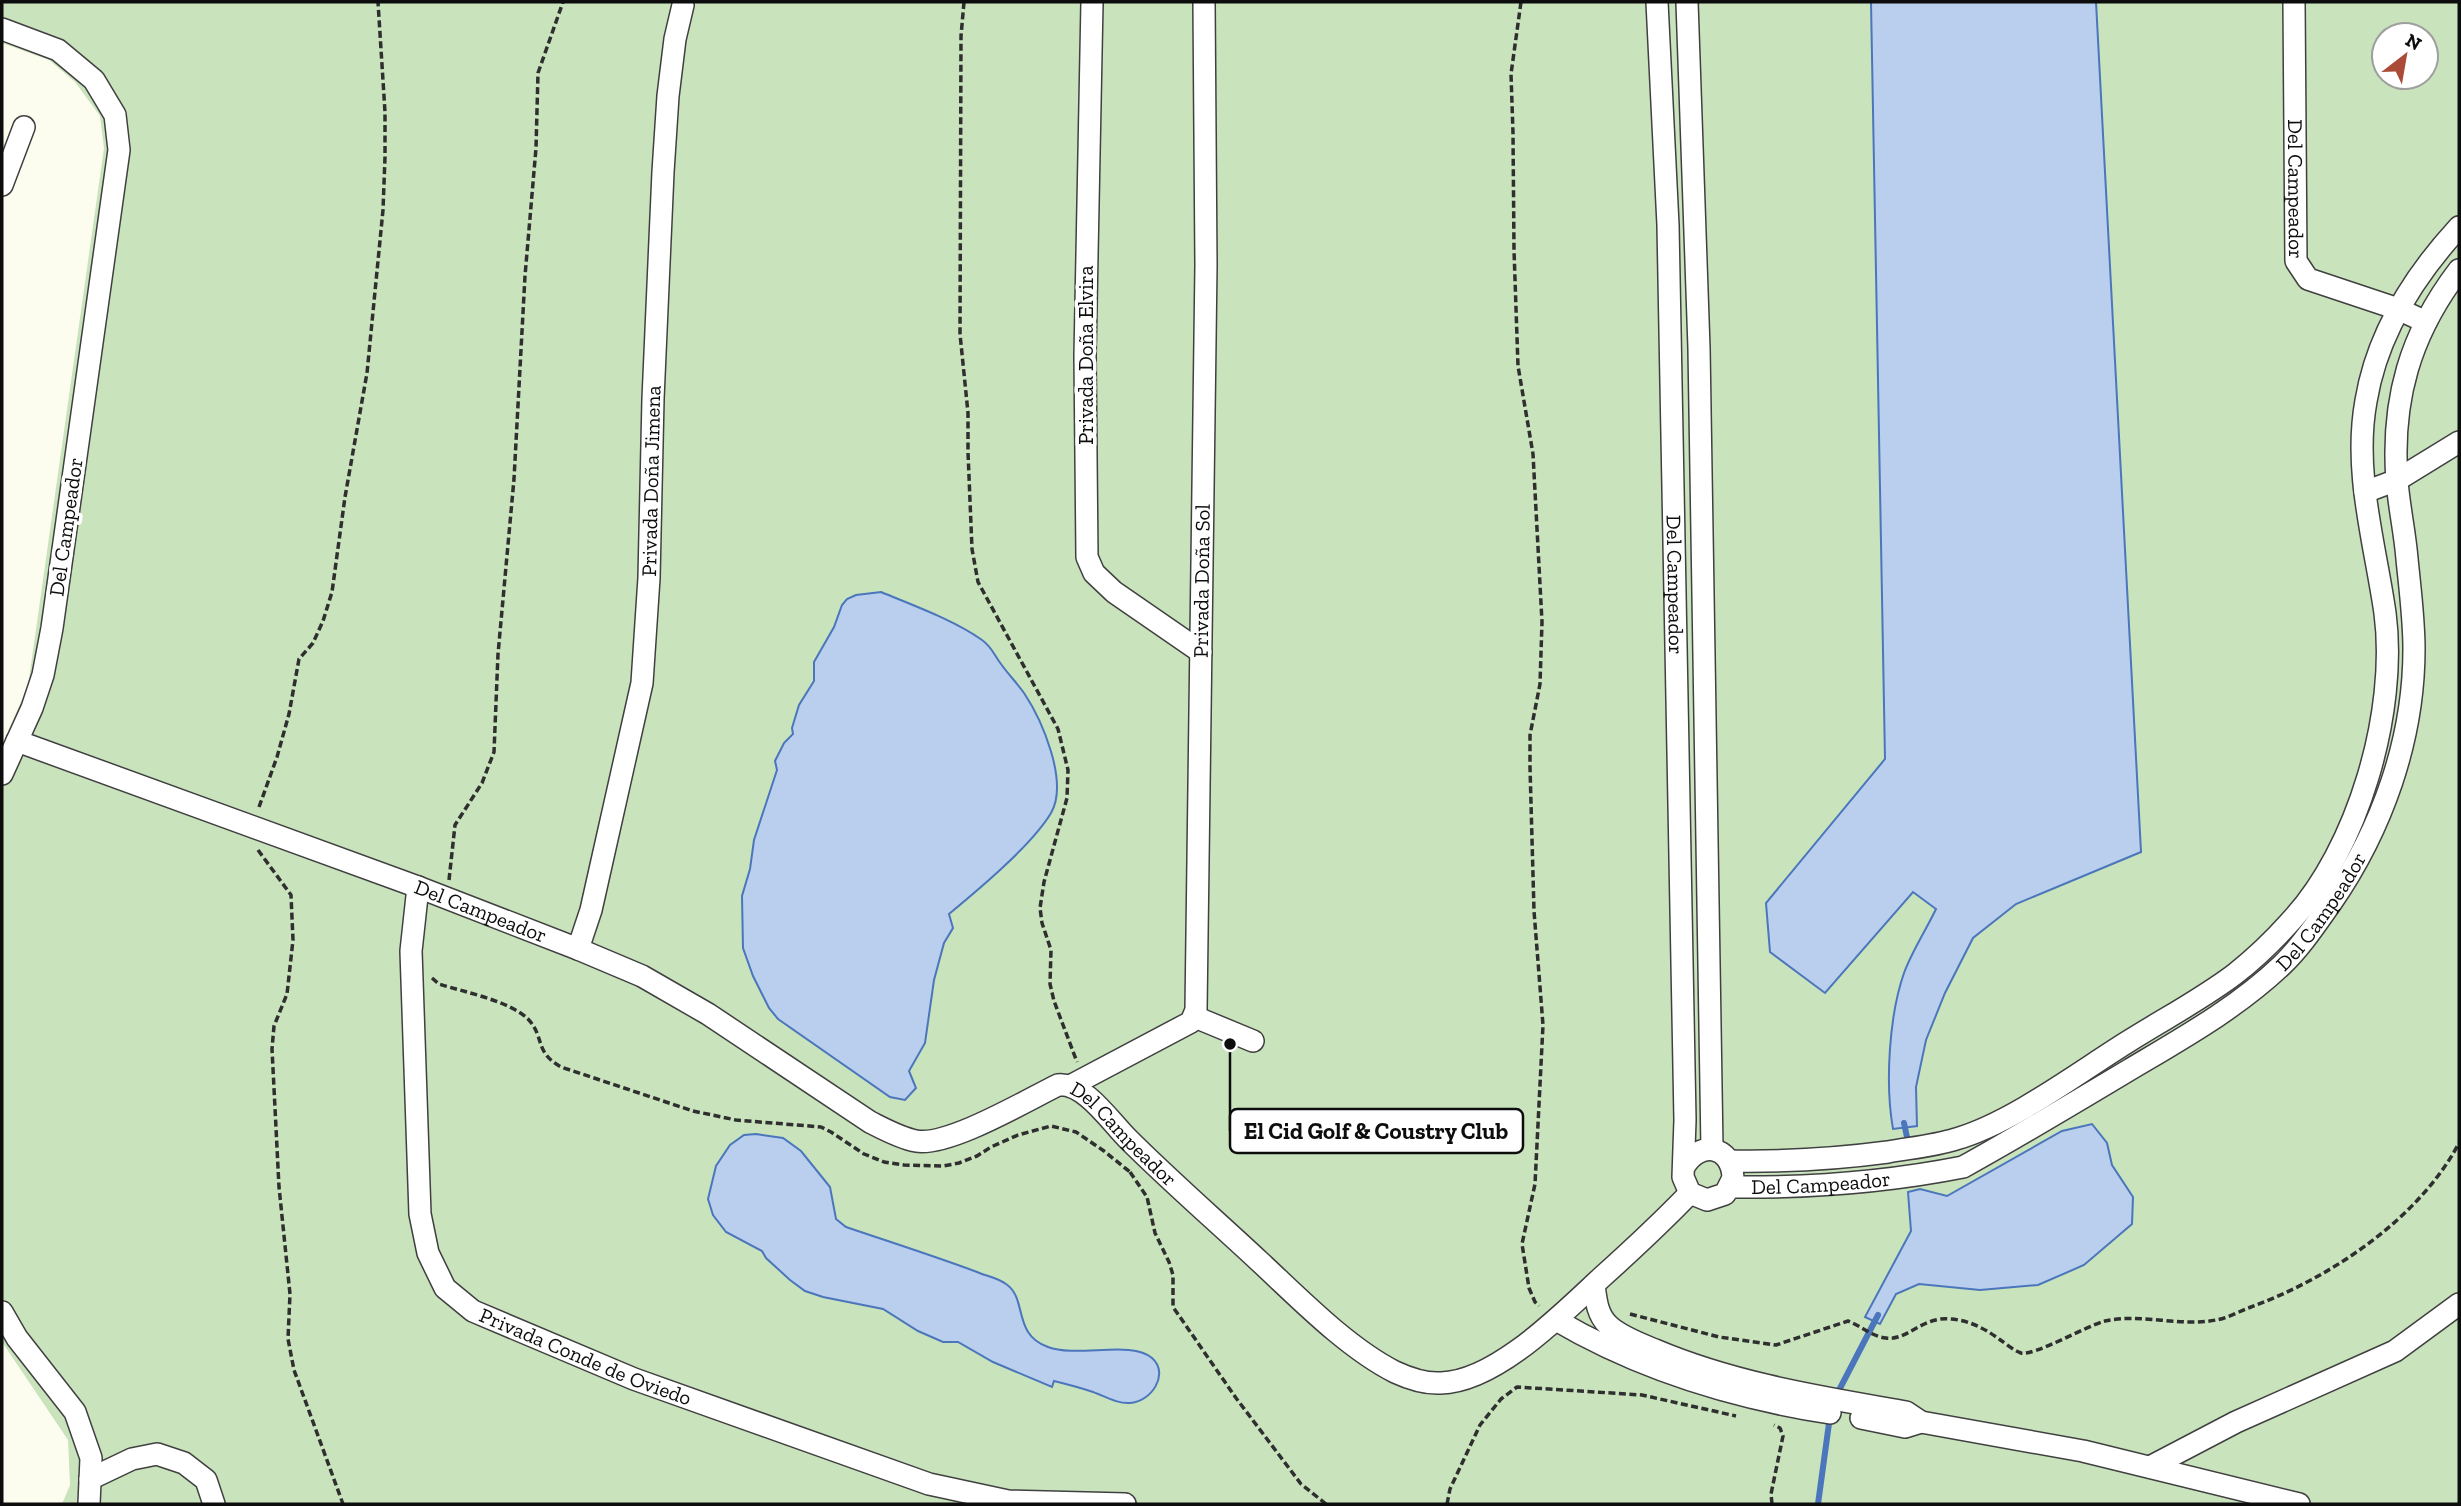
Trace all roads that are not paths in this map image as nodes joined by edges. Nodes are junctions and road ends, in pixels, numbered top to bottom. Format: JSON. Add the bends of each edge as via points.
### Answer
{"nodes":[{"id":1,"x":1092,"y":2,"type":"edge"},
{"id":2,"x":1204,"y":2,"type":"edge"},
{"id":3,"x":1657,"y":2,"type":"edge"},
{"id":4,"x":1687,"y":2,"type":"edge"},
{"id":5,"x":2294,"y":2,"type":"edge"},
{"id":6,"x":683,"y":5,"type":"dead end"},
{"id":7,"x":2,"y":29,"type":"edge"},
{"id":8,"x":24,"y":127,"type":"dead end"},
{"id":9,"x":2,"y":185,"type":"edge"},
{"id":10,"x":1668,"y":225,"type":"junction"},
{"id":11,"x":1695,"y":225,"type":"junction"},
{"id":12,"x":2459,"y":227,"type":"edge"},
{"id":13,"x":2459,"y":270,"type":"edge"},
{"id":14,"x":2398,"y":309,"type":"junction"},
{"id":15,"x":2426,"y":322,"type":"junction"},
{"id":16,"x":2459,"y":442,"type":"edge"},
{"id":17,"x":2397,"y":480,"type":"junction"},
{"id":18,"x":2365,"y":492,"type":"junction"},
{"id":19,"x":1673,"y":520,"type":"junction"},
{"id":20,"x":1702,"y":521,"type":"junction"},
{"id":21,"x":1201,"y":652,"type":"junction"},
{"id":22,"x":17,"y":741,"type":"junction"},
{"id":23,"x":2,"y":774,"type":"edge"},
{"id":24,"x":1679,"y":817,"type":"junction"},
{"id":25,"x":1707,"y":817,"type":"junction"},
{"id":26,"x":2342,"y":844,"type":"junction"},
{"id":27,"x":2361,"y":855,"type":"junction"},
{"id":28,"x":418,"y":887,"type":"junction"},
{"id":29,"x":579,"y":949,"type":"junction"},
{"id":30,"x":1195,"y":1017,"type":"junction"},
{"id":31,"x":1253,"y":1041,"type":"dead end"},
{"id":32,"x":1078,"y":1082,"type":"junction"},
{"id":33,"x":1720,"y":1155,"type":"junction"},
{"id":34,"x":1684,"y":1167,"type":"junction"},
{"id":35,"x":1730,"y":1187,"type":"junction"},
{"id":36,"x":1690,"y":1193,"type":"junction"},
{"id":37,"x":1594,"y":1285,"type":"junction"},
{"id":38,"x":2459,"y":1304,"type":"edge"},
{"id":39,"x":2,"y":1312,"type":"edge"},
{"id":40,"x":1563,"y":1314,"type":"junction"},
{"id":41,"x":1823,"y":1405,"type":"junction"},
{"id":42,"x":2150,"y":1467,"type":"junction"},
{"id":43,"x":90,"y":1479,"type":"junction"},
{"id":44,"x":89,"y":1504,"type":"edge"},
{"id":45,"x":214,"y":1504,"type":"edge"},
{"id":46,"x":1125,"y":1504,"type":"edge"},
{"id":47,"x":2299,"y":1504,"type":"edge"}],
"edges":[{"from":1,"to":21,"type":"street","name":"Privada Doña Elvira","via":[[1085,356],[1087,557],[1094,573],[1114,592]]},
{"from":2,"to":21,"type":"street","name":"Privada Doña Sol"},
{"from":3,"to":10,"type":"street","name":"Del Campeador"},
{"from":4,"to":11,"type":"street","name":"Del Campeador"},
{"from":5,"to":14,"type":"street","name":"Del Campeador","via":[[2296,261],[2308,279]]},
{"from":6,"to":29,"type":"street","name":"Privada Doña Jimena","via":[[672,65],[663,172],[642,683]]},
{"from":7,"to":22,"type":"street","name":"Del Campeador","via":[[58,50],[94,80],[115,115],[119,150],[52,628],[43,675]]},
{"from":8,"to":9,"type":"street"},
{"from":10,"to":11,"type":"street"},
{"from":10,"to":19,"type":"street","name":"Del Campeador"},
{"from":11,"to":20,"type":"street","name":"Del Campeador"},
{"from":12,"to":14,"type":"street","name":"Del Campeador"},
{"from":13,"to":15,"type":"street","name":"Del Campeador"},
{"from":14,"to":15,"type":"street"},
{"from":14,"to":18,"type":"street","name":"Del Campeador","via":[[2374,366],[2365,403],[2361,451]]},
{"from":15,"to":17,"type":"street","name":"Del Campeador","via":[[2400,393]]},
{"from":16,"to":17,"type":"street"},
{"from":17,"to":18,"type":"street"},
{"from":17,"to":27,"type":"street","name":"Del Campeador","via":[[2414,649],[2411,690],[2406,732],[2392,780]]},
{"from":18,"to":26,"type":"street","name":"Del Campeador","via":[[2386,618],[2387,659],[2377,740]]},
{"from":19,"to":20,"type":"street"},
{"from":19,"to":24,"type":"street","name":"Del Campeador"},
{"from":20,"to":25,"type":"street","name":"Del Campeador"},
{"from":21,"to":30,"type":"street","name":"Privada Doña Sol"},
{"from":22,"to":23,"type":"street"},
{"from":22,"to":28,"type":"street","name":"Del Campeador"},
{"from":24,"to":25,"type":"street"},
{"from":24,"to":34,"type":"street","name":"Del Campeador"},
{"from":25,"to":33,"type":"street","name":"Del Campeador"},
{"from":26,"to":27,"type":"street"},
{"from":26,"to":33,"type":"street","name":"Del Campeador","via":[[2292,920],[2234,975],[2009,1116],[1958,1139],[1923,1147],[1767,1162]]},
{"from":27,"to":35,"type":"street","name":"Del Campeador","via":[[2311,931],[2282,965],[2252,990],[2203,1026],[1963,1167],[1861,1181]]},
{"from":28,"to":29,"type":"street","name":"Del Campeador"},
{"from":28,"to":46,"type":"street","name":"Privada Conde de Oviedo","via":[[411,951],[420,1214],[428,1253],[445,1288],[474,1311],[634,1379],[929,1484],[1008,1501]]},
{"from":29,"to":32,"type":"street","name":"Del Campeador","via":[[642,976],[708,1013],[870,1122],[918,1142],[947,1137],[1058,1085]]},
{"from":30,"to":31,"type":"street"},
{"from":30,"to":32,"type":"street"},
{"from":32,"to":40,"type":"street","name":"Del Campeador","via":[[1127,1139],[1319,1316],[1396,1372],[1441,1383],[1466,1378],[1504,1359]]},
{"from":33,"to":34,"type":"street","via":[[1700,1150]]},
{"from":33,"to":35,"type":"street","name":"Del Campeador","via":[[1733,1169]]},
{"from":34,"to":36,"type":"street","name":"Del Campeador"},
{"from":35,"to":36,"type":"street","name":"Del Campeador","via":[[1725,1194],[1707,1200]]},
{"from":36,"to":37,"type":"street","name":"Del Campeador"},
{"from":37,"to":40,"type":"street","name":"Del Campeador"},
{"from":37,"to":41,"type":"street","via":[[1601,1317],[1644,1346],[1694,1367]]},
{"from":38,"to":42,"type":"street","via":[[2395,1351],[2236,1422]]},
{"from":39,"to":43,"type":"street","via":[[75,1412],[91,1458]]},
{"from":40,"to":41,"type":"street","via":[[1594,1342],[1689,1380],[1748,1398]]},
{"from":41,"to":42,"type":"street","via":[[1857,1410],[1905,1427],[1921,1422]]},
{"from":42,"to":47,"type":"street"},
{"from":43,"to":44,"type":"street"},
{"from":43,"to":45,"type":"street","via":[[132,1459],[157,1454],[184,1462],[206,1480]]}]}
